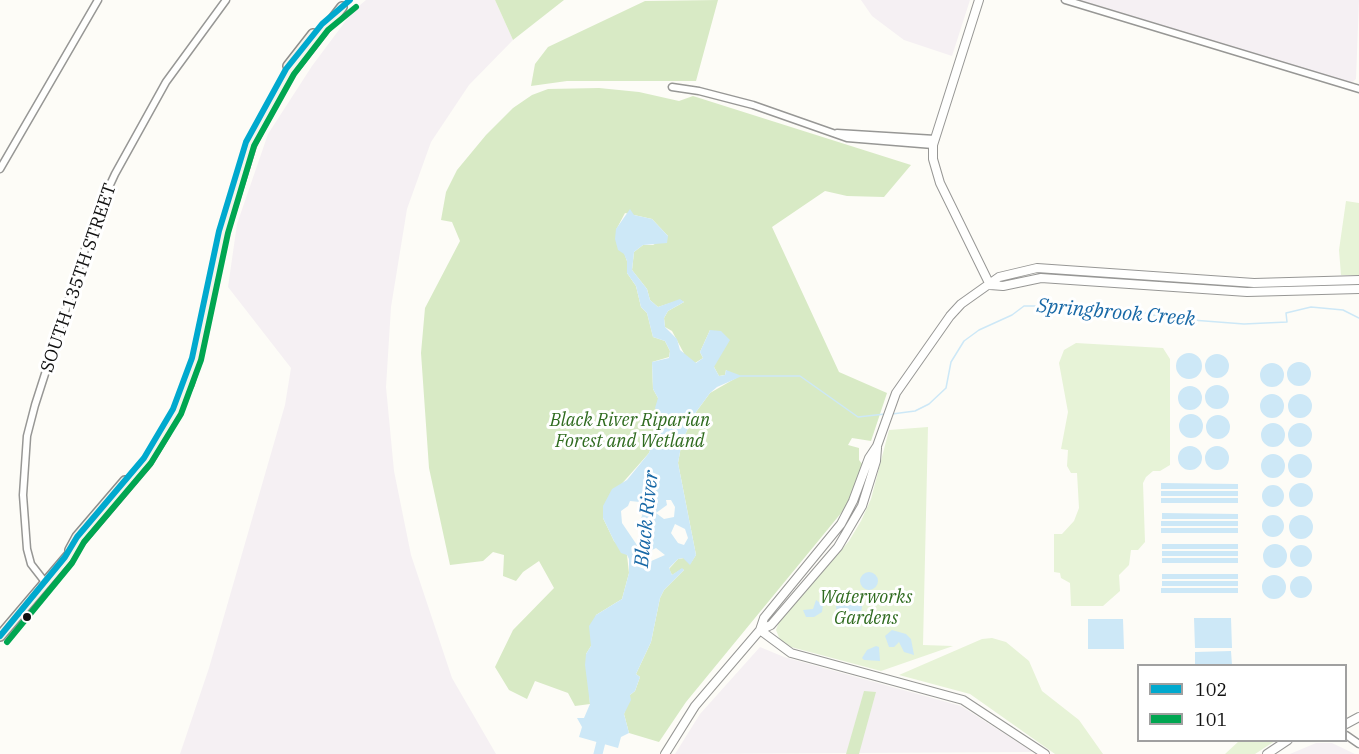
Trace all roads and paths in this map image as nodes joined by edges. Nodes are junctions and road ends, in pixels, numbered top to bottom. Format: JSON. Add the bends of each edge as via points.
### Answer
{"nodes":[{"id":1,"x":98,"y":0,"type":"edge"},
{"id":2,"x":226,"y":0,"type":"edge"},
{"id":3,"x":350,"y":0,"type":"edge"},
{"id":4,"x":979,"y":0,"type":"edge"},
{"id":5,"x":1065,"y":0,"type":"edge"},
{"id":6,"x":672,"y":87,"type":"dead end"},
{"id":7,"x":1359,"y":89,"type":"edge"},
{"id":8,"x":934,"y":142,"type":"junction"},
{"id":9,"x":0,"y":169,"type":"edge"},
{"id":10,"x":1149,"y":276,"type":"junction"},
{"id":11,"x":1084,"y":280,"type":"junction"},
{"id":12,"x":1359,"y":280,"type":"edge"},
{"id":13,"x":1245,"y":283,"type":"junction"},
{"id":14,"x":990,"y":285,"type":"junction"},
{"id":15,"x":1359,"y":289,"type":"edge"},
{"id":16,"x":1308,"y":292,"type":"junction"},
{"id":17,"x":877,"y":446,"type":"junction"},
{"id":18,"x":45,"y":582,"type":"junction"},
{"id":19,"x":760,"y":630,"type":"junction"},
{"id":20,"x":0,"y":636,"type":"edge"},
{"id":21,"x":1286,"y":742,"type":"edge"},
{"id":22,"x":665,"y":754,"type":"edge"},
{"id":23,"x":1045,"y":754,"type":"edge"},
{"id":24,"x":1267,"y":754,"type":"edge"}],
"edges":[{"from":1,"to":9,"type":"street"},
{"from":2,"to":18,"type":"street","name":"SOUTH 135TH STREET","via":[[165,82],[115,174],[96,215],[35,405],[27,436],[23,495],[27,549]]},
{"from":3,"to":18,"type":"main road","via":[[322,24],[286,69],[246,142],[219,231],[192,358],[173,409],[144,458],[77,537]]},
{"from":4,"to":8,"type":"street"},
{"from":5,"to":7,"type":"street"},
{"from":6,"to":8,"type":"street","via":[[753,105],[836,133]]},
{"from":8,"to":14,"type":"street","via":[[933,159],[940,183]]},
{"from":10,"to":11,"type":"street","via":[[1137,280]]},
{"from":10,"to":13,"type":"street"},
{"from":10,"to":14,"type":"street","via":[[1037,268],[999,277]]},
{"from":11,"to":14,"type":"street","via":[[1041,278]]},
{"from":11,"to":16,"type":"street","via":[[1246,292]]},
{"from":12,"to":13,"type":"street"},
{"from":13,"to":16,"type":"street","via":[[1252,288]]},
{"from":14,"to":17,"type":"street","via":[[950,316],[890,404]]},
{"from":15,"to":16,"type":"street"},
{"from":17,"to":19,"type":"street","via":[[841,524],[764,618]]},
{"from":17,"to":19,"type":"street","via":[[876,461],[856,517],[838,548],[771,625]]},
{"from":18,"to":20,"type":"main road"},
{"from":19,"to":22,"type":"street","via":[[695,706]]},
{"from":19,"to":23,"type":"street","via":[[791,653],[963,700]]},
{"from":21,"to":24,"type":"street"}]}
